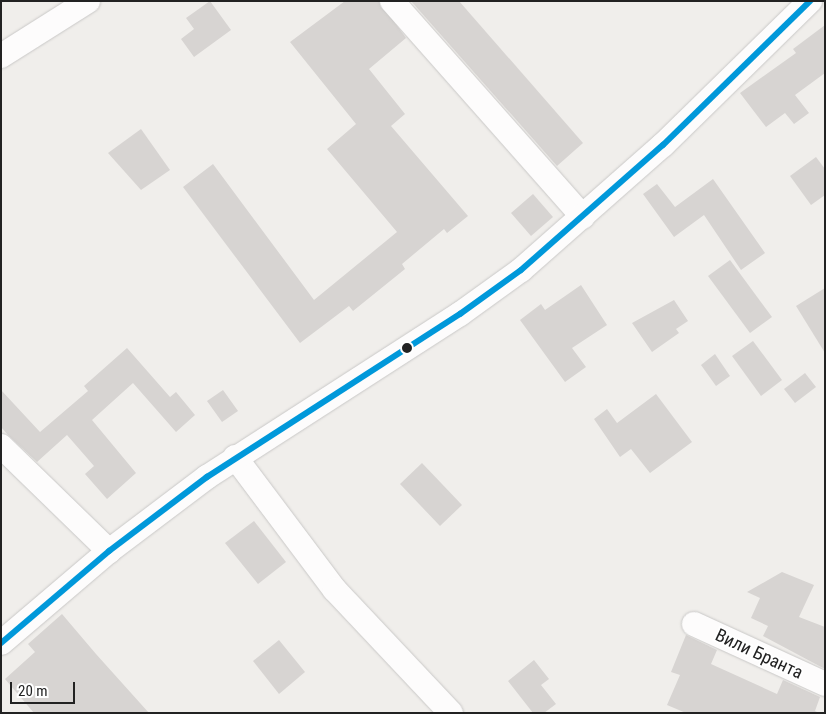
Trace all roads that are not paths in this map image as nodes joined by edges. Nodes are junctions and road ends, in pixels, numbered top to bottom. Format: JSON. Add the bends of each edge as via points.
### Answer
{"nodes":[{"id":1,"x":88,"y":1,"type":"edge"},
{"id":2,"x":392,"y":1,"type":"edge"},
{"id":3,"x":810,"y":1,"type":"edge"},
{"id":4,"x":1,"y":56,"type":"edge"},
{"id":5,"x":583,"y":217,"type":"junction"},
{"id":6,"x":1,"y":446,"type":"edge"},
{"id":7,"x":235,"y":457,"type":"junction"},
{"id":8,"x":109,"y":551,"type":"junction"},
{"id":9,"x":694,"y":624,"type":"dead end"},
{"id":10,"x":1,"y":643,"type":"edge"},
{"id":11,"x":825,"y":684,"type":"edge"},
{"id":12,"x":451,"y":713,"type":"edge"}],
"edges":[{"from":1,"to":4,"type":"street"},
{"from":2,"to":5,"type":"street"},
{"from":3,"to":5,"type":"street"},
{"from":5,"to":7,"type":"street","via":[[460,314]]},
{"from":6,"to":8,"type":"street"},
{"from":7,"to":8,"type":"street"},
{"from":7,"to":12,"type":"street","via":[[335,590]]},
{"from":8,"to":10,"type":"street"},
{"from":9,"to":11,"type":"street","name":"Вили Бранта"}]}
